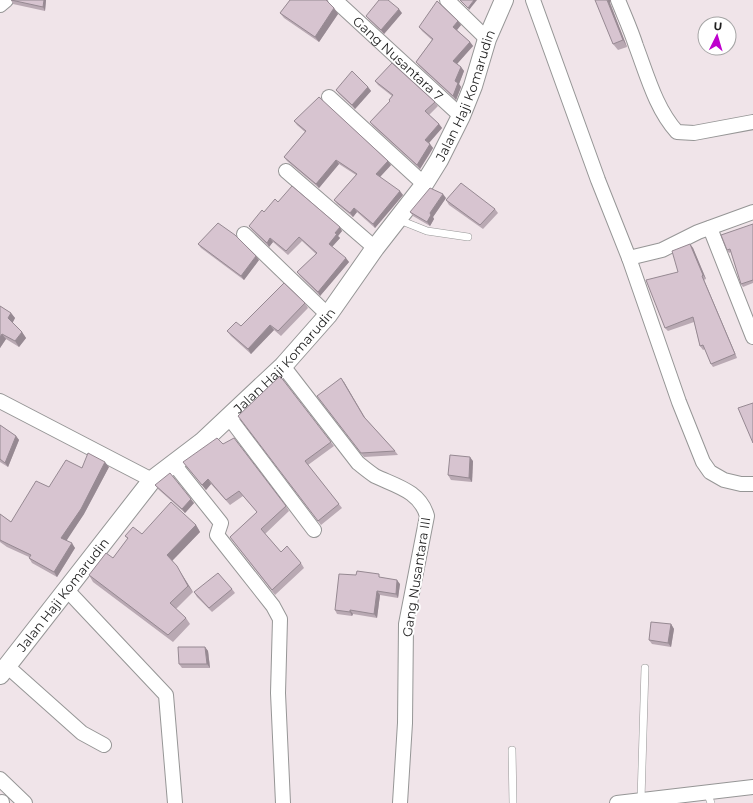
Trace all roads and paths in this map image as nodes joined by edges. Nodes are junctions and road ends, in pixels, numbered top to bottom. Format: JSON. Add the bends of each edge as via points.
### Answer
{"nodes":[{"id":1,"x":6,"y":0,"type":"edge"},
{"id":2,"x":335,"y":0,"type":"edge"},
{"id":3,"x":447,"y":0,"type":"edge"},
{"id":4,"x":504,"y":0,"type":"edge"},
{"id":5,"x":533,"y":0,"type":"edge"},
{"id":6,"x":618,"y":0,"type":"edge"},
{"id":7,"x":0,"y":5,"type":"edge"},
{"id":8,"x":487,"y":39,"type":"junction"},
{"id":9,"x":329,"y":96,"type":"dead end"},
{"id":10,"x":461,"y":116,"type":"junction"},
{"id":11,"x":753,"y":122,"type":"edge"},
{"id":12,"x":286,"y":171,"type":"dead end"},
{"id":13,"x":424,"y":184,"type":"junction"},
{"id":14,"x":753,"y":212,"type":"edge"},
{"id":15,"x":397,"y":219,"type":"junction"},
{"id":16,"x":710,"y":228,"type":"junction"},
{"id":17,"x":244,"y":234,"type":"dead end"},
{"id":18,"x":468,"y":237,"type":"dead end"},
{"id":19,"x":375,"y":248,"type":"junction"},
{"id":20,"x":629,"y":258,"type":"junction"},
{"id":21,"x":748,"y":311,"type":"edge"},
{"id":22,"x":328,"y":315,"type":"junction"},
{"id":23,"x":753,"y":338,"type":"edge"},
{"id":24,"x":284,"y":366,"type":"junction"},
{"id":25,"x":0,"y":401,"type":"edge"},
{"id":26,"x":228,"y":416,"type":"junction"},
{"id":27,"x":173,"y":463,"type":"junction"},
{"id":28,"x":152,"y":480,"type":"junction"},
{"id":29,"x":753,"y":484,"type":"edge"},
{"id":30,"x":314,"y":530,"type":"dead end"},
{"id":31,"x":67,"y":590,"type":"junction"},
{"id":32,"x":645,"y":668,"type":"dead end"},
{"id":33,"x":4,"y":671,"type":"edge"},
{"id":34,"x":104,"y":745,"type":"dead end"},
{"id":35,"x":512,"y":750,"type":"dead end"},
{"id":36,"x":0,"y":779,"type":"edge"},
{"id":37,"x":753,"y":787,"type":"edge"},
{"id":38,"x":709,"y":797,"type":"edge"},
{"id":39,"x":641,"y":799,"type":"junction"},
{"id":40,"x":25,"y":803,"type":"edge"},
{"id":41,"x":175,"y":803,"type":"edge"},
{"id":42,"x":283,"y":803,"type":"edge"},
{"id":43,"x":400,"y":803,"type":"edge"},
{"id":44,"x":513,"y":803,"type":"edge"},
{"id":45,"x":617,"y":803,"type":"edge"}],
"edges":[{"from":1,"to":7,"type":"street"},
{"from":2,"to":10,"type":"street","name":"Gang Nusantara 7"},
{"from":3,"to":8,"type":"street"},
{"from":4,"to":8,"type":"street","name":"Jalan Haji Komarudin"},
{"from":5,"to":20,"type":"street","via":[[595,173]]},
{"from":6,"to":11,"type":"street","via":[[648,81],[677,132],[694,133]]},
{"from":8,"to":10,"type":"street","name":"Jalan Haji Komarudin","via":[[474,86]]},
{"from":9,"to":13,"type":"street"},
{"from":10,"to":13,"type":"street","name":"Jalan Haji Komarudin"},
{"from":12,"to":19,"type":"street"},
{"from":13,"to":15,"type":"street","name":"Jalan Haji Komarudin"},
{"from":14,"to":16,"type":"street"},
{"from":15,"to":18,"type":"lane","via":[[427,231]]},
{"from":15,"to":19,"type":"street","name":"Jalan Haji Komarudin"},
{"from":16,"to":20,"type":"street","via":[[662,250]]},
{"from":16,"to":21,"type":"street"},
{"from":17,"to":22,"type":"street"},
{"from":19,"to":22,"type":"street","name":"Jalan Haji Komarudin"},
{"from":20,"to":29,"type":"street","via":[[703,462],[710,472],[724,480]]},
{"from":21,"to":23,"type":"street"},
{"from":22,"to":24,"type":"street","name":"Jalan Haji Komarudin"},
{"from":24,"to":26,"type":"street","name":"Jalan Haji Komarudin"},
{"from":24,"to":43,"type":"street","name":"Gang Nusantara III","via":[[358,462],[374,475],[409,491],[419,499],[426,511],[406,624],[405,723]]},
{"from":25,"to":28,"type":"street"},
{"from":26,"to":27,"type":"street","name":"Jalan Haji Komarudin","via":[[202,442]]},
{"from":26,"to":30,"type":"street"},
{"from":27,"to":28,"type":"street","name":"Jalan Haji Komarudin"},
{"from":27,"to":42,"type":"street","via":[[221,523],[217,535],[273,606],[280,619],[278,693]]},
{"from":28,"to":31,"type":"street","name":"Jalan Haji Komarudin"},
{"from":31,"to":33,"type":"street","name":"Jalan Haji Komarudin"},
{"from":31,"to":41,"type":"street","via":[[166,695]]},
{"from":32,"to":39,"type":"lane"},
{"from":33,"to":34,"type":"street","via":[[82,733]]},
{"from":35,"to":44,"type":"lane"},
{"from":36,"to":40,"type":"street"},
{"from":37,"to":38,"type":"street"},
{"from":38,"to":39,"type":"street"},
{"from":39,"to":45,"type":"street"}]}
